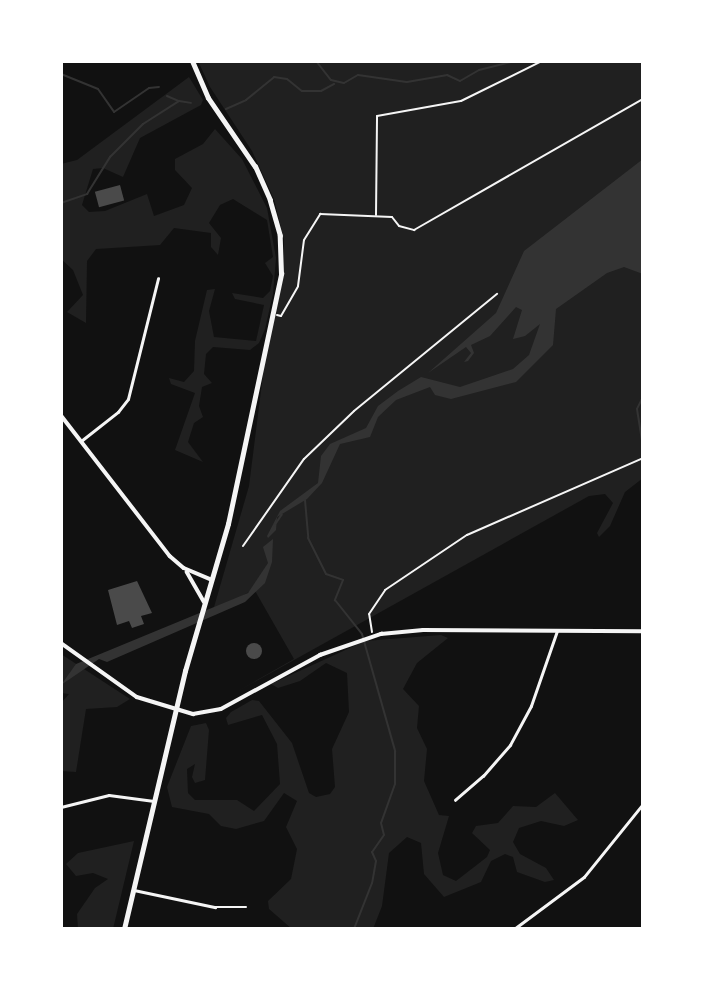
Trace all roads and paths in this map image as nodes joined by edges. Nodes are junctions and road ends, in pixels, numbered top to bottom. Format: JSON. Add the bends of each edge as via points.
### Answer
{"nodes":[{"id":1,"x":192,"y":61,"type":"edge"},
{"id":2,"x":542,"y":61,"type":"edge"},
{"id":3,"x":643,"y":99,"type":"edge"},
{"id":4,"x":376,"y":216,"type":"junction"},
{"id":5,"x":158,"y":279,"type":"dead end"},
{"id":6,"x":497,"y":294,"type":"dead end"},
{"id":7,"x":273,"y":314,"type":"junction"},
{"id":8,"x":61,"y":415,"type":"edge"},
{"id":9,"x":81,"y":441,"type":"junction"},
{"id":10,"x":643,"y":458,"type":"edge"},
{"id":11,"x":243,"y":546,"type":"dead end"},
{"id":12,"x":184,"y":568,"type":"junction"},
{"id":13,"x":212,"y":580,"type":"junction"},
{"id":14,"x":205,"y":604,"type":"junction"},
{"id":15,"x":557,"y":631,"type":"junction"},
{"id":16,"x":643,"y":631,"type":"edge"},
{"id":17,"x":374,"y":636,"type":"junction"},
{"id":18,"x":61,"y":643,"type":"edge"},
{"id":19,"x":176,"y":712,"type":"junction"},
{"id":20,"x":455,"y":800,"type":"dead end"},
{"id":21,"x":154,"y":801,"type":"junction"},
{"id":22,"x":643,"y":804,"type":"edge"},
{"id":23,"x":61,"y":807,"type":"edge"},
{"id":24,"x":134,"y":890,"type":"junction"},
{"id":25,"x":246,"y":907,"type":"dead end"},
{"id":26,"x":124,"y":929,"type":"edge"},
{"id":27,"x":514,"y":929,"type":"edge"}],
"edges":[{"from":1,"to":7,"type":"main road","via":[[208,98],[255,167],[274,209],[281,266]]},
{"from":2,"to":4,"type":"path","via":[[461,102],[377,116]]},
{"from":3,"to":4,"type":"path","via":[[414,230],[399,226],[392,217]]},
{"from":4,"to":7,"type":"path","via":[[320,214],[304,240],[298,286],[281,316]]},
{"from":5,"to":9,"type":"street","via":[[128,399]]},
{"from":6,"to":11,"type":"path","via":[[354,411],[304,459]]},
{"from":7,"to":13,"type":"main road"},
{"from":8,"to":9,"type":"street"},
{"from":9,"to":12,"type":"street"},
{"from":10,"to":17,"type":"path","via":[[467,535],[386,590],[369,614]]},
{"from":12,"to":13,"type":"street"},
{"from":12,"to":14,"type":"street"},
{"from":13,"to":14,"type":"main road"},
{"from":14,"to":19,"type":"main road"},
{"from":15,"to":16,"type":"street"},
{"from":15,"to":17,"type":"street","via":[[423,630]]},
{"from":15,"to":20,"type":"street","via":[[531,706],[510,745],[484,776]]},
{"from":17,"to":19,"type":"street","via":[[320,654],[221,709]]},
{"from":18,"to":19,"type":"street","via":[[137,697]]},
{"from":19,"to":21,"type":"main road"},
{"from":21,"to":23,"type":"street","via":[[109,795]]},
{"from":21,"to":24,"type":"main road"},
{"from":22,"to":27,"type":"street","via":[[584,877]]},
{"from":24,"to":25,"type":"street","via":[[215,907]]},
{"from":24,"to":26,"type":"main road"}]}
